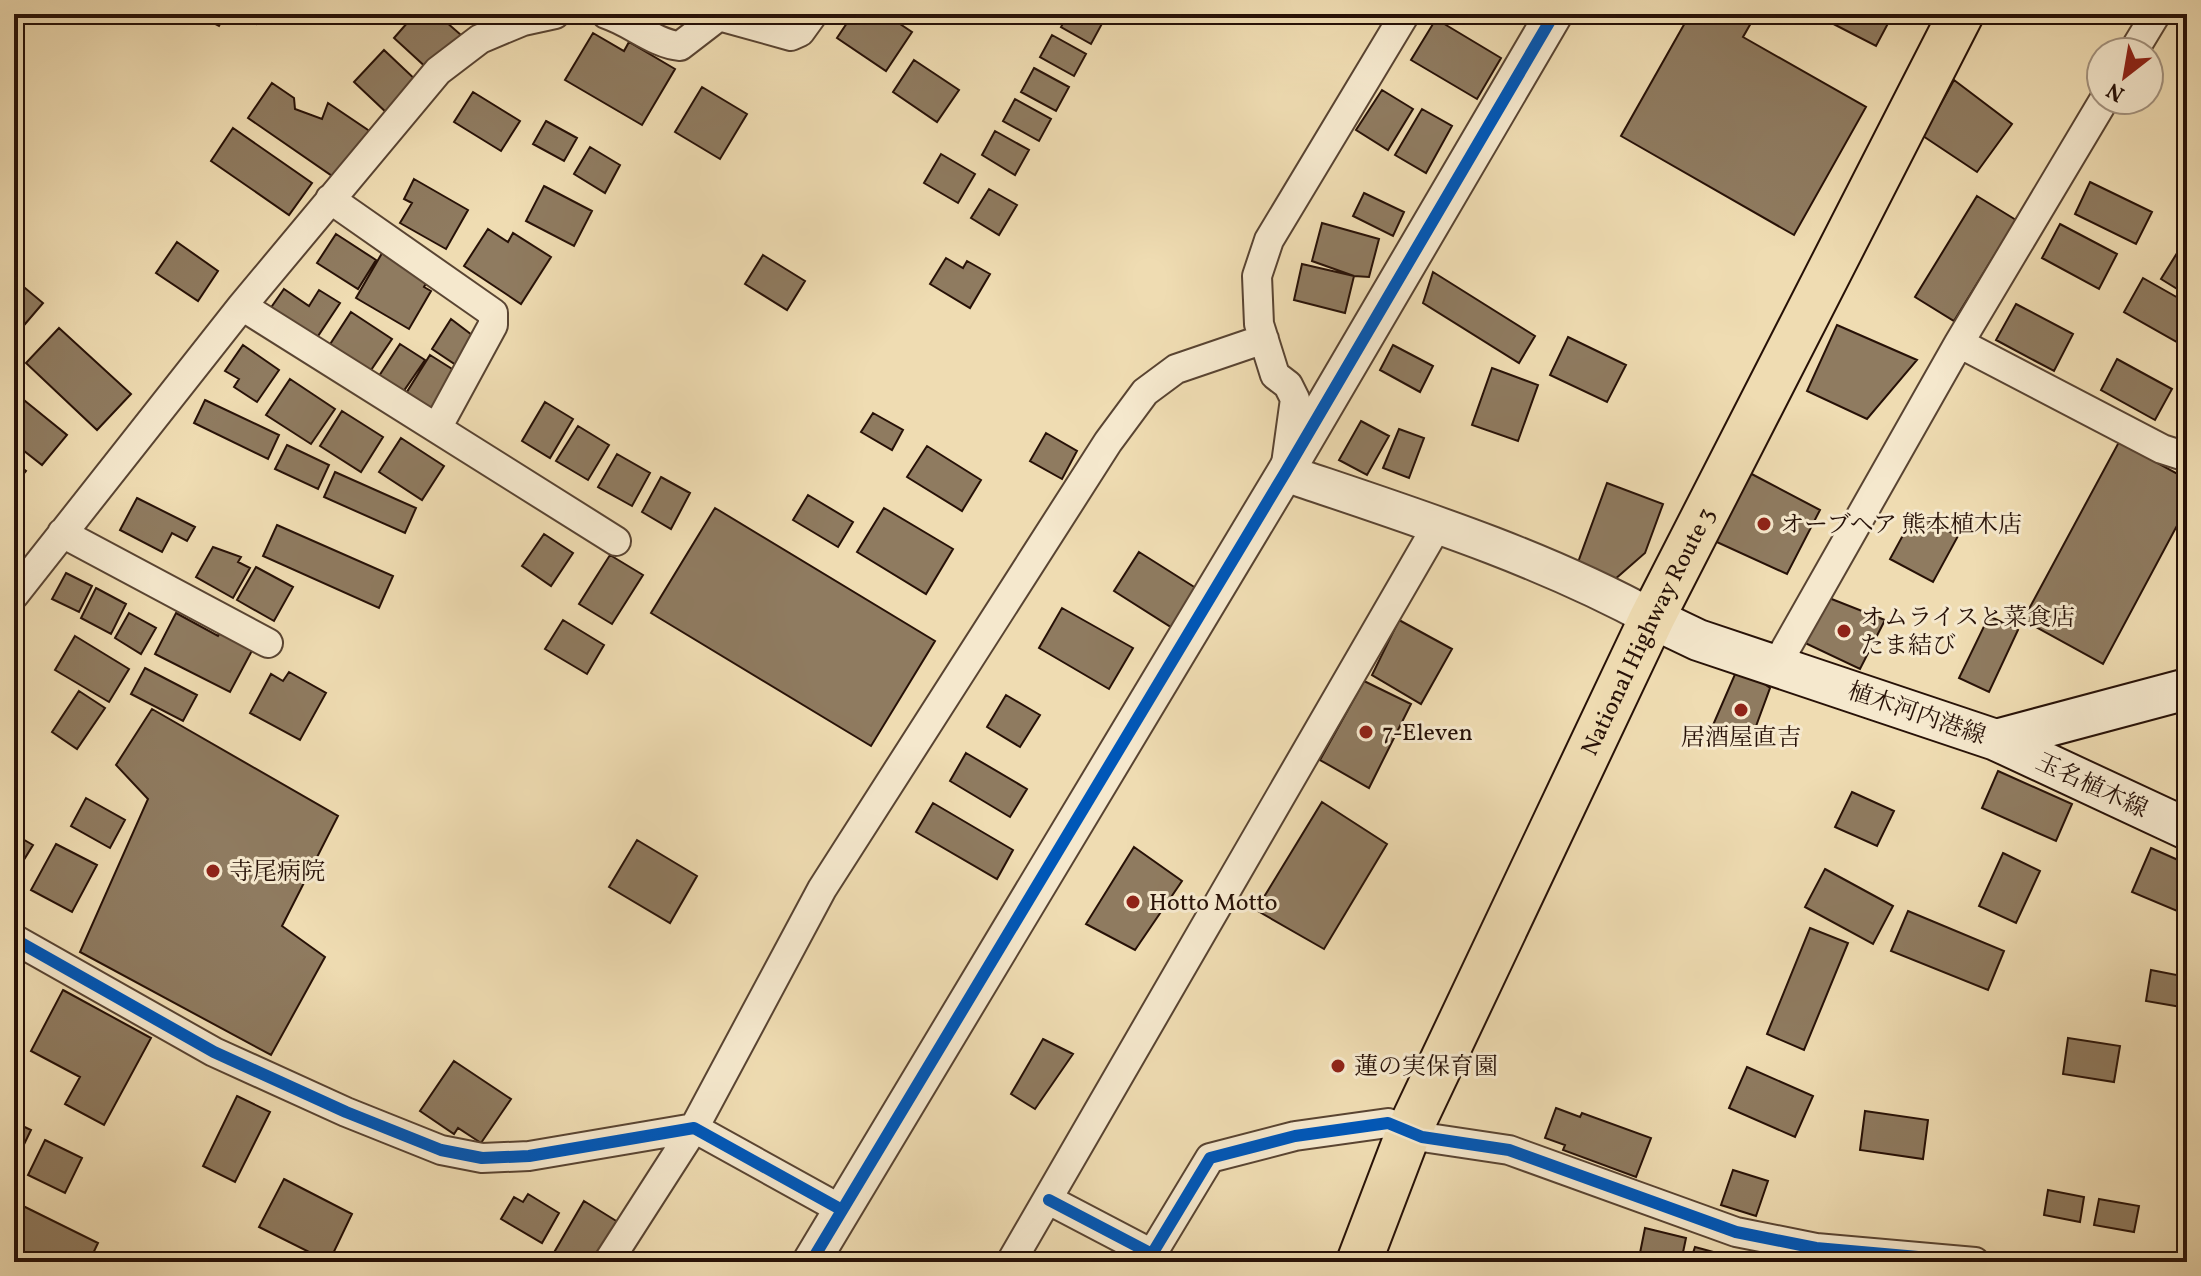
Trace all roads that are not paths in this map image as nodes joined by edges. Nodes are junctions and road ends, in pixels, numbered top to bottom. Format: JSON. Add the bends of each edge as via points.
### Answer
{"nodes":[{"id":1,"x":555,"y":14,"type":"edge"},
{"id":2,"x":606,"y":14,"type":"edge"},
{"id":3,"x":813,"y":14,"type":"edge"},
{"id":4,"x":1405,"y":14,"type":"edge"},
{"id":5,"x":1554,"y":14,"type":"edge"},
{"id":6,"x":1961,"y":14,"type":"edge"},
{"id":7,"x":2156,"y":14,"type":"edge"},
{"id":8,"x":2143,"y":36,"type":"edge"},
{"id":9,"x":2094,"y":116,"type":"edge"},
{"id":10,"x":330,"y":199,"type":"junction"},
{"id":11,"x":242,"y":306,"type":"junction"},
{"id":12,"x":1264,"y":339,"type":"junction"},
{"id":13,"x":1959,"y":343,"type":"junction"},
{"id":14,"x":437,"y":428,"type":"junction"},
{"id":15,"x":2187,"y":457,"type":"edge"},
{"id":16,"x":1285,"y":473,"type":"junction"},
{"id":17,"x":1437,"y":526,"type":"junction"},
{"id":18,"x":62,"y":533,"type":"junction"},
{"id":19,"x":616,"y":541,"type":"dead end"},
{"id":20,"x":14,"y":595,"type":"edge"},
{"id":21,"x":1652,"y":618,"type":"junction"},
{"id":22,"x":268,"y":643,"type":"dead end"},
{"id":23,"x":1777,"y":664,"type":"junction"},
{"id":24,"x":2187,"y":689,"type":"edge"},
{"id":25,"x":1996,"y":740,"type":"junction"},
{"id":26,"x":2187,"y":829,"type":"edge"},
{"id":27,"x":14,"y":939,"type":"edge"},
{"id":28,"x":694,"y":1128,"type":"junction"},
{"id":29,"x":1409,"y":1131,"type":"junction"},
{"id":30,"x":1049,"y":1200,"type":"junction"},
{"id":31,"x":842,"y":1210,"type":"junction"},
{"id":32,"x":608,"y":1262,"type":"edge"},
{"id":33,"x":811,"y":1262,"type":"edge"},
{"id":34,"x":1011,"y":1262,"type":"edge"},
{"id":35,"x":1359,"y":1262,"type":"edge"},
{"id":36,"x":1975,"y":1262,"type":"edge"}],
"edges":[{"from":1,"to":10,"type":"street","via":[[480,39],[438,71]]},
{"from":2,"to":3,"type":"street","via":[[680,46],[719,16],[791,36]]},
{"from":4,"to":12,"type":"street","via":[[1269,240],[1257,276]]},
{"from":5,"to":16,"type":"street"},
{"from":6,"to":21,"type":"highway","name":"National Highway Route 3"},
{"from":7,"to":8,"type":"street"},
{"from":9,"to":13,"type":"street"},
{"from":10,"to":11,"type":"street"},
{"from":10,"to":14,"type":"street","via":[[493,313],[493,325]]},
{"from":11,"to":14,"type":"street"},
{"from":11,"to":18,"type":"street"},
{"from":12,"to":16,"type":"street","via":[[1275,375],[1295,399]]},
{"from":12,"to":28,"type":"street","via":[[1176,369],[1145,392],[1108,442],[822,889]]},
{"from":13,"to":15,"type":"street","via":[[2162,449]]},
{"from":13,"to":23,"type":"street"},
{"from":14,"to":19,"type":"street"},
{"from":16,"to":17,"type":"street"},
{"from":16,"to":31,"type":"street"},
{"from":17,"to":21,"type":"street","via":[[1598,588]]},
{"from":17,"to":30,"type":"street"},
{"from":18,"to":20,"type":"street"},
{"from":18,"to":22,"type":"street"},
{"from":21,"to":23,"type":"main road","name":"植木河内港線","via":[[1698,640]]},
{"from":21,"to":29,"type":"highway","name":"National Highway Route 3"},
{"from":23,"to":25,"type":"main road","name":"植木河内港線"},
{"from":24,"to":25,"type":"main road","name":"植木河内港線"},
{"from":25,"to":26,"type":"main road","name":"玉名植木線"},
{"from":27,"to":28,"type":"street","via":[[214,1052],[441,1150],[482,1158],[529,1156]]},
{"from":28,"to":31,"type":"street"},
{"from":28,"to":32,"type":"street"},
{"from":29,"to":30,"type":"street","via":[[1388,1123],[1295,1136],[1210,1158],[1152,1254]]},
{"from":29,"to":35,"type":"highway","name":"National Highway Route 3"},
{"from":29,"to":36,"type":"street","via":[[1509,1150],[1736,1232],[1816,1248]]},
{"from":30,"to":34,"type":"street"},
{"from":31,"to":33,"type":"street"}]}
